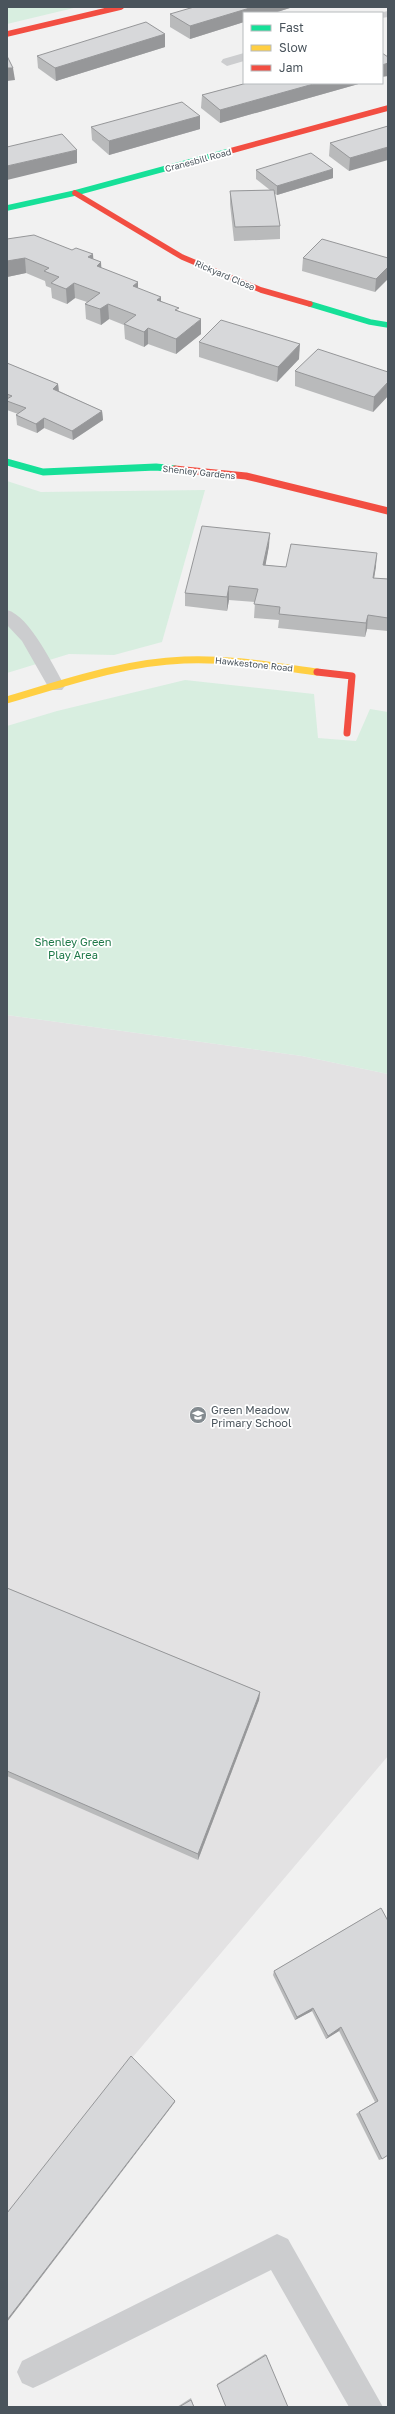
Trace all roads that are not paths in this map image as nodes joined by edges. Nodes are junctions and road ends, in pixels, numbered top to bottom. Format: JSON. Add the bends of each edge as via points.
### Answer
{"nodes":[{"id":1,"x":121,"y":7,"type":"edge"},
{"id":2,"x":7,"y":34,"type":"edge"},
{"id":3,"x":243,"y":57,"type":"edge"},
{"id":4,"x":227,"y":62,"type":"dead end"},
{"id":5,"x":388,"y":108,"type":"edge"},
{"id":6,"x":75,"y":193,"type":"junction"},
{"id":7,"x":7,"y":208,"type":"edge"},
{"id":8,"x":388,"y":325,"type":"edge"},
{"id":9,"x":7,"y":462,"type":"edge"},
{"id":10,"x":388,"y":511,"type":"edge"},
{"id":11,"x":7,"y":614,"type":"edge"},
{"id":12,"x":56,"y":686,"type":"junction"},
{"id":13,"x":7,"y":700,"type":"edge"},
{"id":14,"x":346,"y":733,"type":"dead end"},
{"id":15,"x":34,"y":2372,"type":"dead end"},
{"id":16,"x":367,"y":2407,"type":"edge"}],
"edges":[{"from":1,"to":2,"type":"street"},
{"from":3,"to":4,"type":"street"},
{"from":5,"to":6,"type":"street","name":"Cranesbill Road"},
{"from":6,"to":7,"type":"street","name":"Cranesbill Road"},
{"from":6,"to":8,"type":"street","name":"Rickyard Close","via":[[182,257],[254,287],[370,322]]},
{"from":9,"to":10,"type":"street","name":"Shenley Gardens","via":[[43,472],[156,467],[246,476]]},
{"from":11,"to":12,"type":"street","via":[[29,638]]},
{"from":12,"to":13,"type":"street","name":"Hawkestone Road"},
{"from":12,"to":14,"type":"street","name":"Hawkestone Road","via":[[164,662],[223,660],[352,676]]},
{"from":15,"to":16,"type":"street","via":[[277,2250]]}]}
